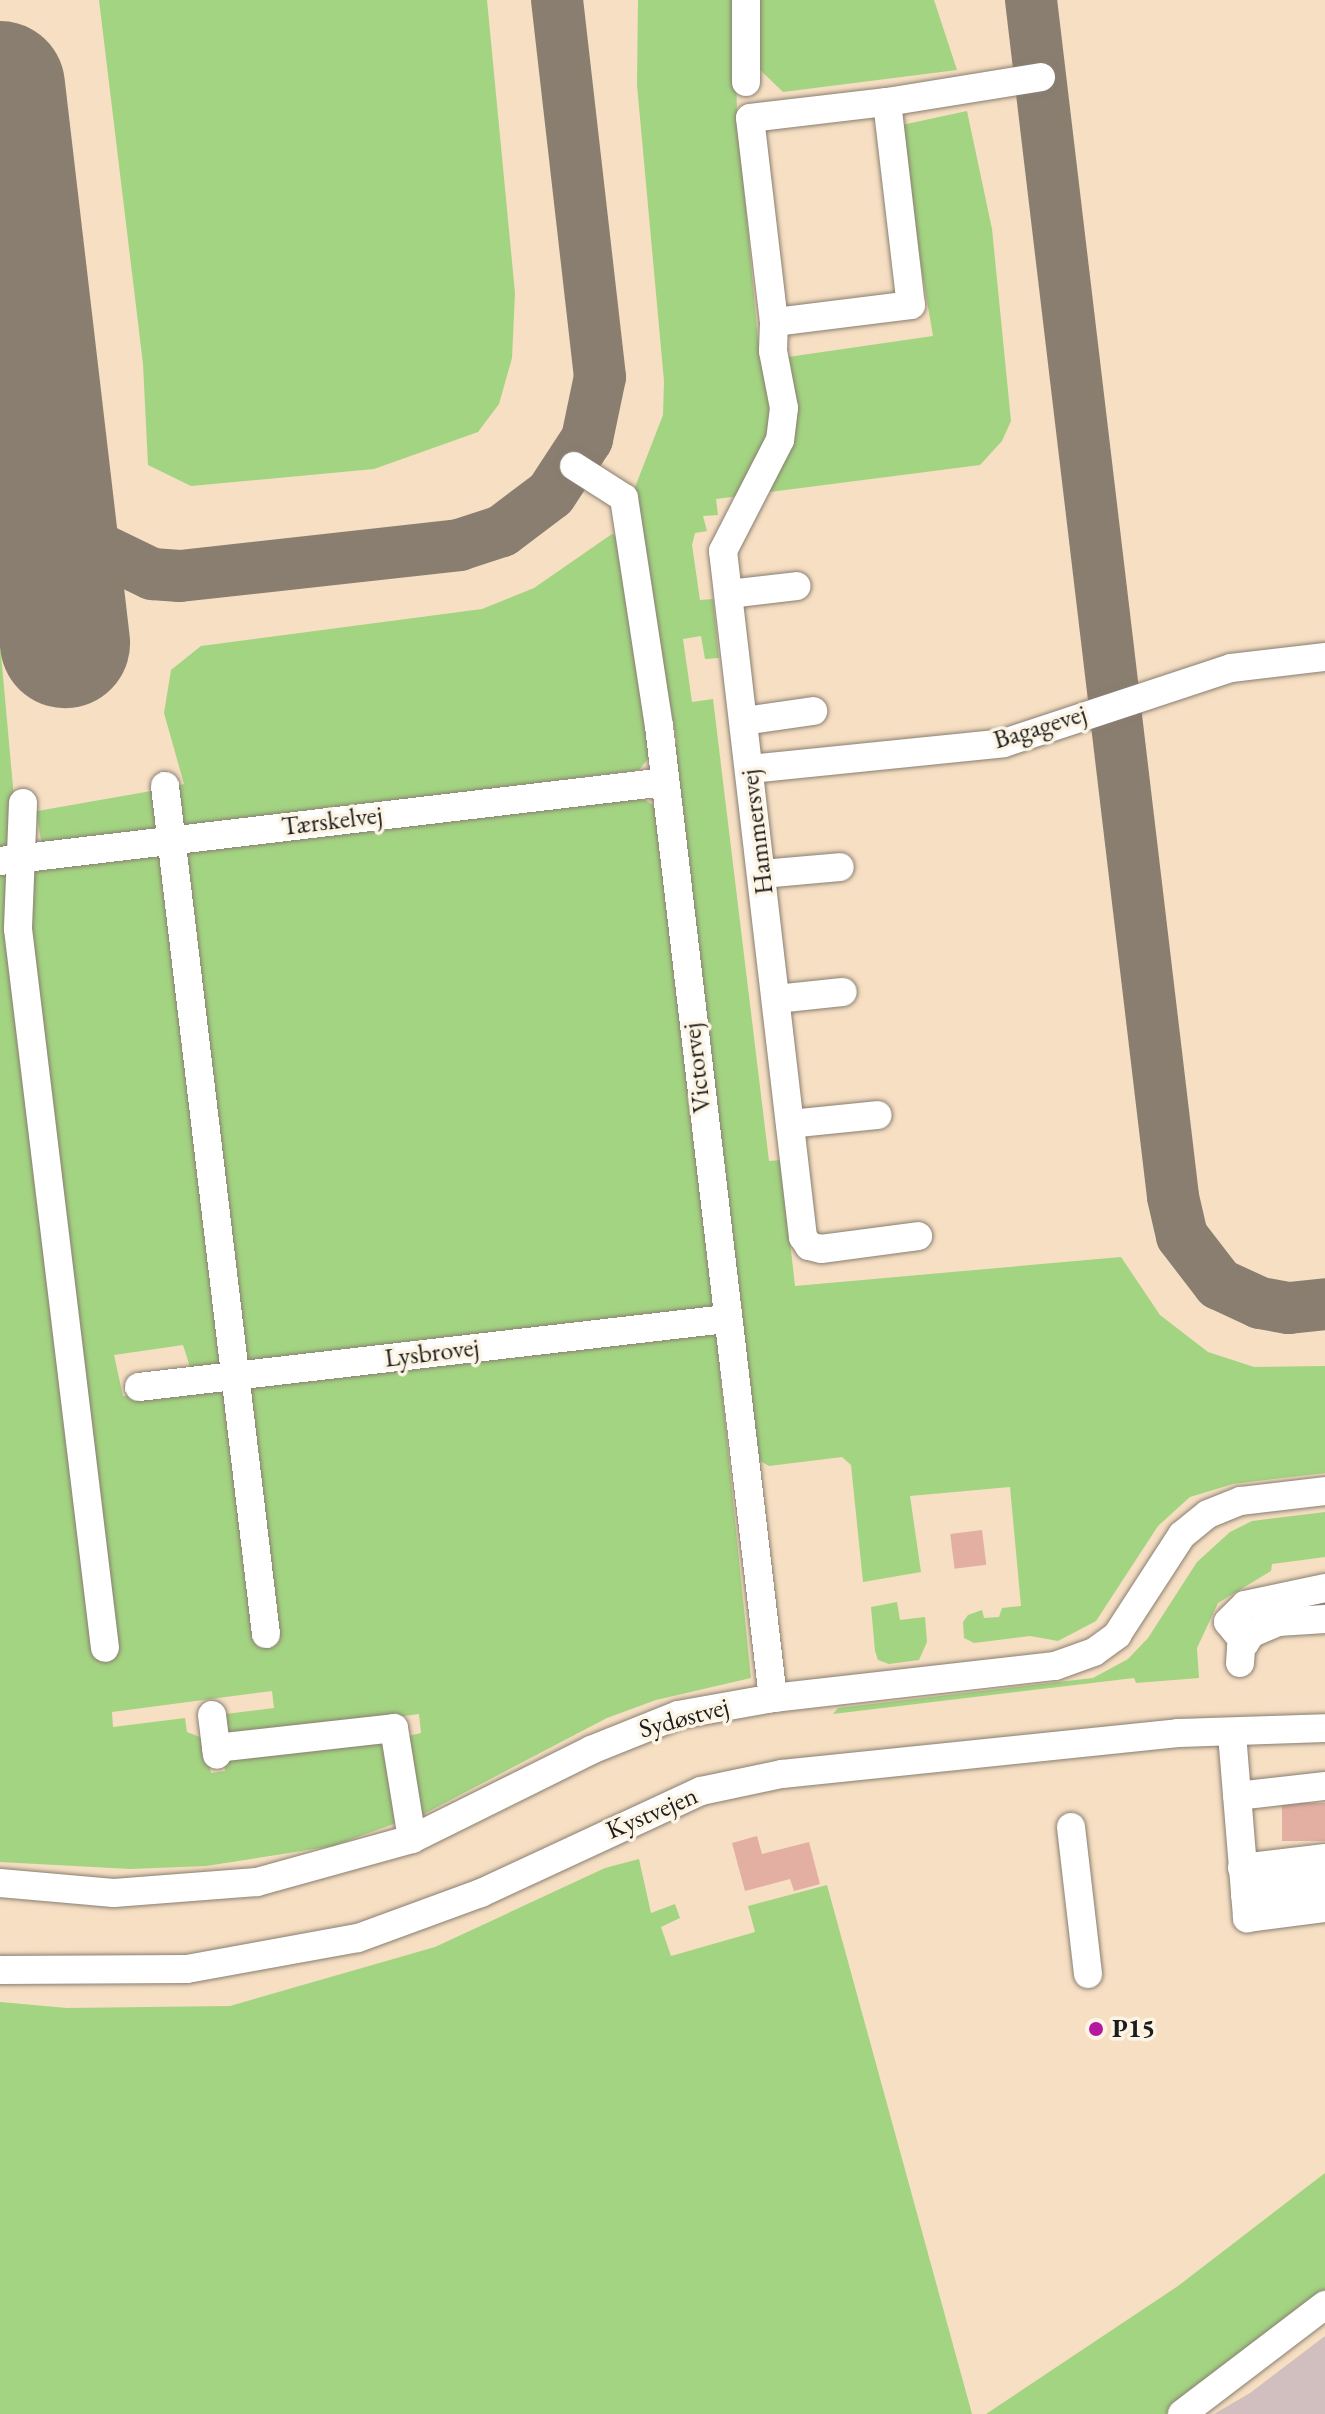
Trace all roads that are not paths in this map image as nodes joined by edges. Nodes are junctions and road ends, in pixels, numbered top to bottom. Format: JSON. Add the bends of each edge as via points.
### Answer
{"nodes":[{"id":1,"x":746,"y":0,"type":"edge"},
{"id":2,"x":1041,"y":77,"type":"dead end"},
{"id":3,"x":746,"y":82,"type":"dead end"},
{"id":4,"x":887,"y":102,"type":"junction"},
{"id":5,"x":774,"y":322,"type":"junction"},
{"id":6,"x":574,"y":466,"type":"dead end"},
{"id":7,"x":797,"y":586,"type":"dead end"},
{"id":8,"x":729,"y":594,"type":"junction"},
{"id":9,"x":1325,"y":657,"type":"edge"},
{"id":10,"x":813,"y":711,"type":"dead end"},
{"id":11,"x":744,"y":721,"type":"junction"},
{"id":12,"x":750,"y":769,"type":"junction"},
{"id":13,"x":665,"y":782,"type":"junction"},
{"id":14,"x":165,"y":786,"type":"dead end"},
{"id":15,"x":23,"y":803,"type":"dead end"},
{"id":16,"x":170,"y":841,"type":"junction"},
{"id":17,"x":11,"y":860,"type":"edge"},
{"id":18,"x":840,"y":867,"type":"dead end"},
{"id":19,"x":762,"y":874,"type":"junction"},
{"id":20,"x":843,"y":992,"type":"dead end"},
{"id":21,"x":776,"y":999,"type":"junction"},
{"id":22,"x":878,"y":1115,"type":"dead end"},
{"id":23,"x":790,"y":1124,"type":"junction"},
{"id":24,"x":918,"y":1236,"type":"dead end"},
{"id":25,"x":726,"y":1319,"type":"junction"},
{"id":26,"x":234,"y":1376,"type":"junction"},
{"id":27,"x":139,"y":1387,"type":"dead end"},
{"id":28,"x":1325,"y":1491,"type":"edge"},
{"id":29,"x":1325,"y":1588,"type":"edge"},
{"id":30,"x":1325,"y":1619,"type":"edge"},
{"id":31,"x":266,"y":1634,"type":"dead end"},
{"id":32,"x":105,"y":1648,"type":"dead end"},
{"id":33,"x":773,"y":1698,"type":"junction"},
{"id":34,"x":212,"y":1715,"type":"dead end"},
{"id":35,"x":1325,"y":1728,"type":"edge"},
{"id":36,"x":1232,"y":1734,"type":"junction"},
{"id":37,"x":1325,"y":1786,"type":"edge"},
{"id":38,"x":1237,"y":1796,"type":"junction"},
{"id":39,"x":1071,"y":1827,"type":"dead end"},
{"id":40,"x":412,"y":1839,"type":"junction"},
{"id":41,"x":1325,"y":1858,"type":"edge"},
{"id":42,"x":1243,"y":1882,"type":"junction"},
{"id":43,"x":0,"y":1883,"type":"edge"},
{"id":44,"x":1325,"y":1885,"type":"edge"},
{"id":45,"x":1325,"y":1908,"type":"edge"},
{"id":46,"x":0,"y":1970,"type":"edge"},
{"id":47,"x":1088,"y":1974,"type":"dead end"},
{"id":48,"x":1325,"y":2305,"type":"edge"},
{"id":49,"x":1182,"y":2414,"type":"edge"}],
"edges":[{"from":1,"to":3,"type":"street"},
{"from":2,"to":4,"type":"street"},
{"from":4,"to":5,"type":"street","via":[[911,305]]},
{"from":4,"to":5,"type":"street","name":"Hammersvej","via":[[750,118]]},
{"from":5,"to":8,"type":"street","name":"Hammersvej","via":[[773,351],[784,408],[780,440],[723,551]]},
{"from":6,"to":13,"type":"street","name":"Victorvej","via":[[624,498]]},
{"from":7,"to":8,"type":"street"},
{"from":8,"to":11,"type":"street","name":"Hammersvej"},
{"from":9,"to":12,"type":"street","name":"Bagagevej","via":[[1231,668],[1004,743]]},
{"from":10,"to":11,"type":"street"},
{"from":11,"to":12,"type":"street","name":"Hammersvej"},
{"from":12,"to":19,"type":"street","name":"Hammersvej"},
{"from":13,"to":16,"type":"street","name":"Tærskelvej"},
{"from":13,"to":25,"type":"street","name":"Victorvej"},
{"from":14,"to":16,"type":"street"},
{"from":15,"to":17,"type":"street"},
{"from":16,"to":17,"type":"street","name":"Tærskelvej"},
{"from":16,"to":26,"type":"street"},
{"from":17,"to":32,"type":"street"},
{"from":18,"to":19,"type":"street"},
{"from":19,"to":21,"type":"street","name":"Hammersvej"},
{"from":20,"to":21,"type":"street"},
{"from":21,"to":23,"type":"street","name":"Hammersvej"},
{"from":22,"to":23,"type":"street"},
{"from":23,"to":24,"type":"street","name":"Hammersvej","via":[[803,1237],[809,1246]]},
{"from":25,"to":26,"type":"street","name":"Lysbrovej"},
{"from":25,"to":33,"type":"street","name":"Victorvej"},
{"from":26,"to":27,"type":"street","name":"Lysbrovej"},
{"from":26,"to":31,"type":"street"},
{"from":28,"to":33,"type":"street","name":"Sydøstvej","via":[[1241,1501],[1208,1514],[1182,1535],[1117,1635],[1094,1652],[1055,1666]]},
{"from":29,"to":30,"type":"street","via":[[1245,1605],[1228,1622],[1243,1653],[1252,1633],[1278,1622]]},
{"from":33,"to":40,"type":"street","name":"Sydøstvej","via":[[678,1715],[637,1729]]},
{"from":34,"to":40,"type":"street","via":[[217,1752],[394,1728]]},
{"from":35,"to":36,"type":"street","name":"Kystvejen"},
{"from":36,"to":38,"type":"street"},
{"from":36,"to":46,"type":"street","name":"Kystvejen","via":[[1178,1733],[782,1774],[701,1791],[481,1893],[358,1938],[187,1969]]},
{"from":37,"to":38,"type":"street"},
{"from":38,"to":42,"type":"street"},
{"from":39,"to":47,"type":"street"},
{"from":40,"to":43,"type":"street","name":"Sydøstvej","via":[[257,1882],[114,1893]]},
{"from":41,"to":42,"type":"street"},
{"from":42,"to":44,"type":"street"},
{"from":42,"to":45,"type":"street","via":[[1247,1918]]},
{"from":48,"to":49,"type":"street"}]}
